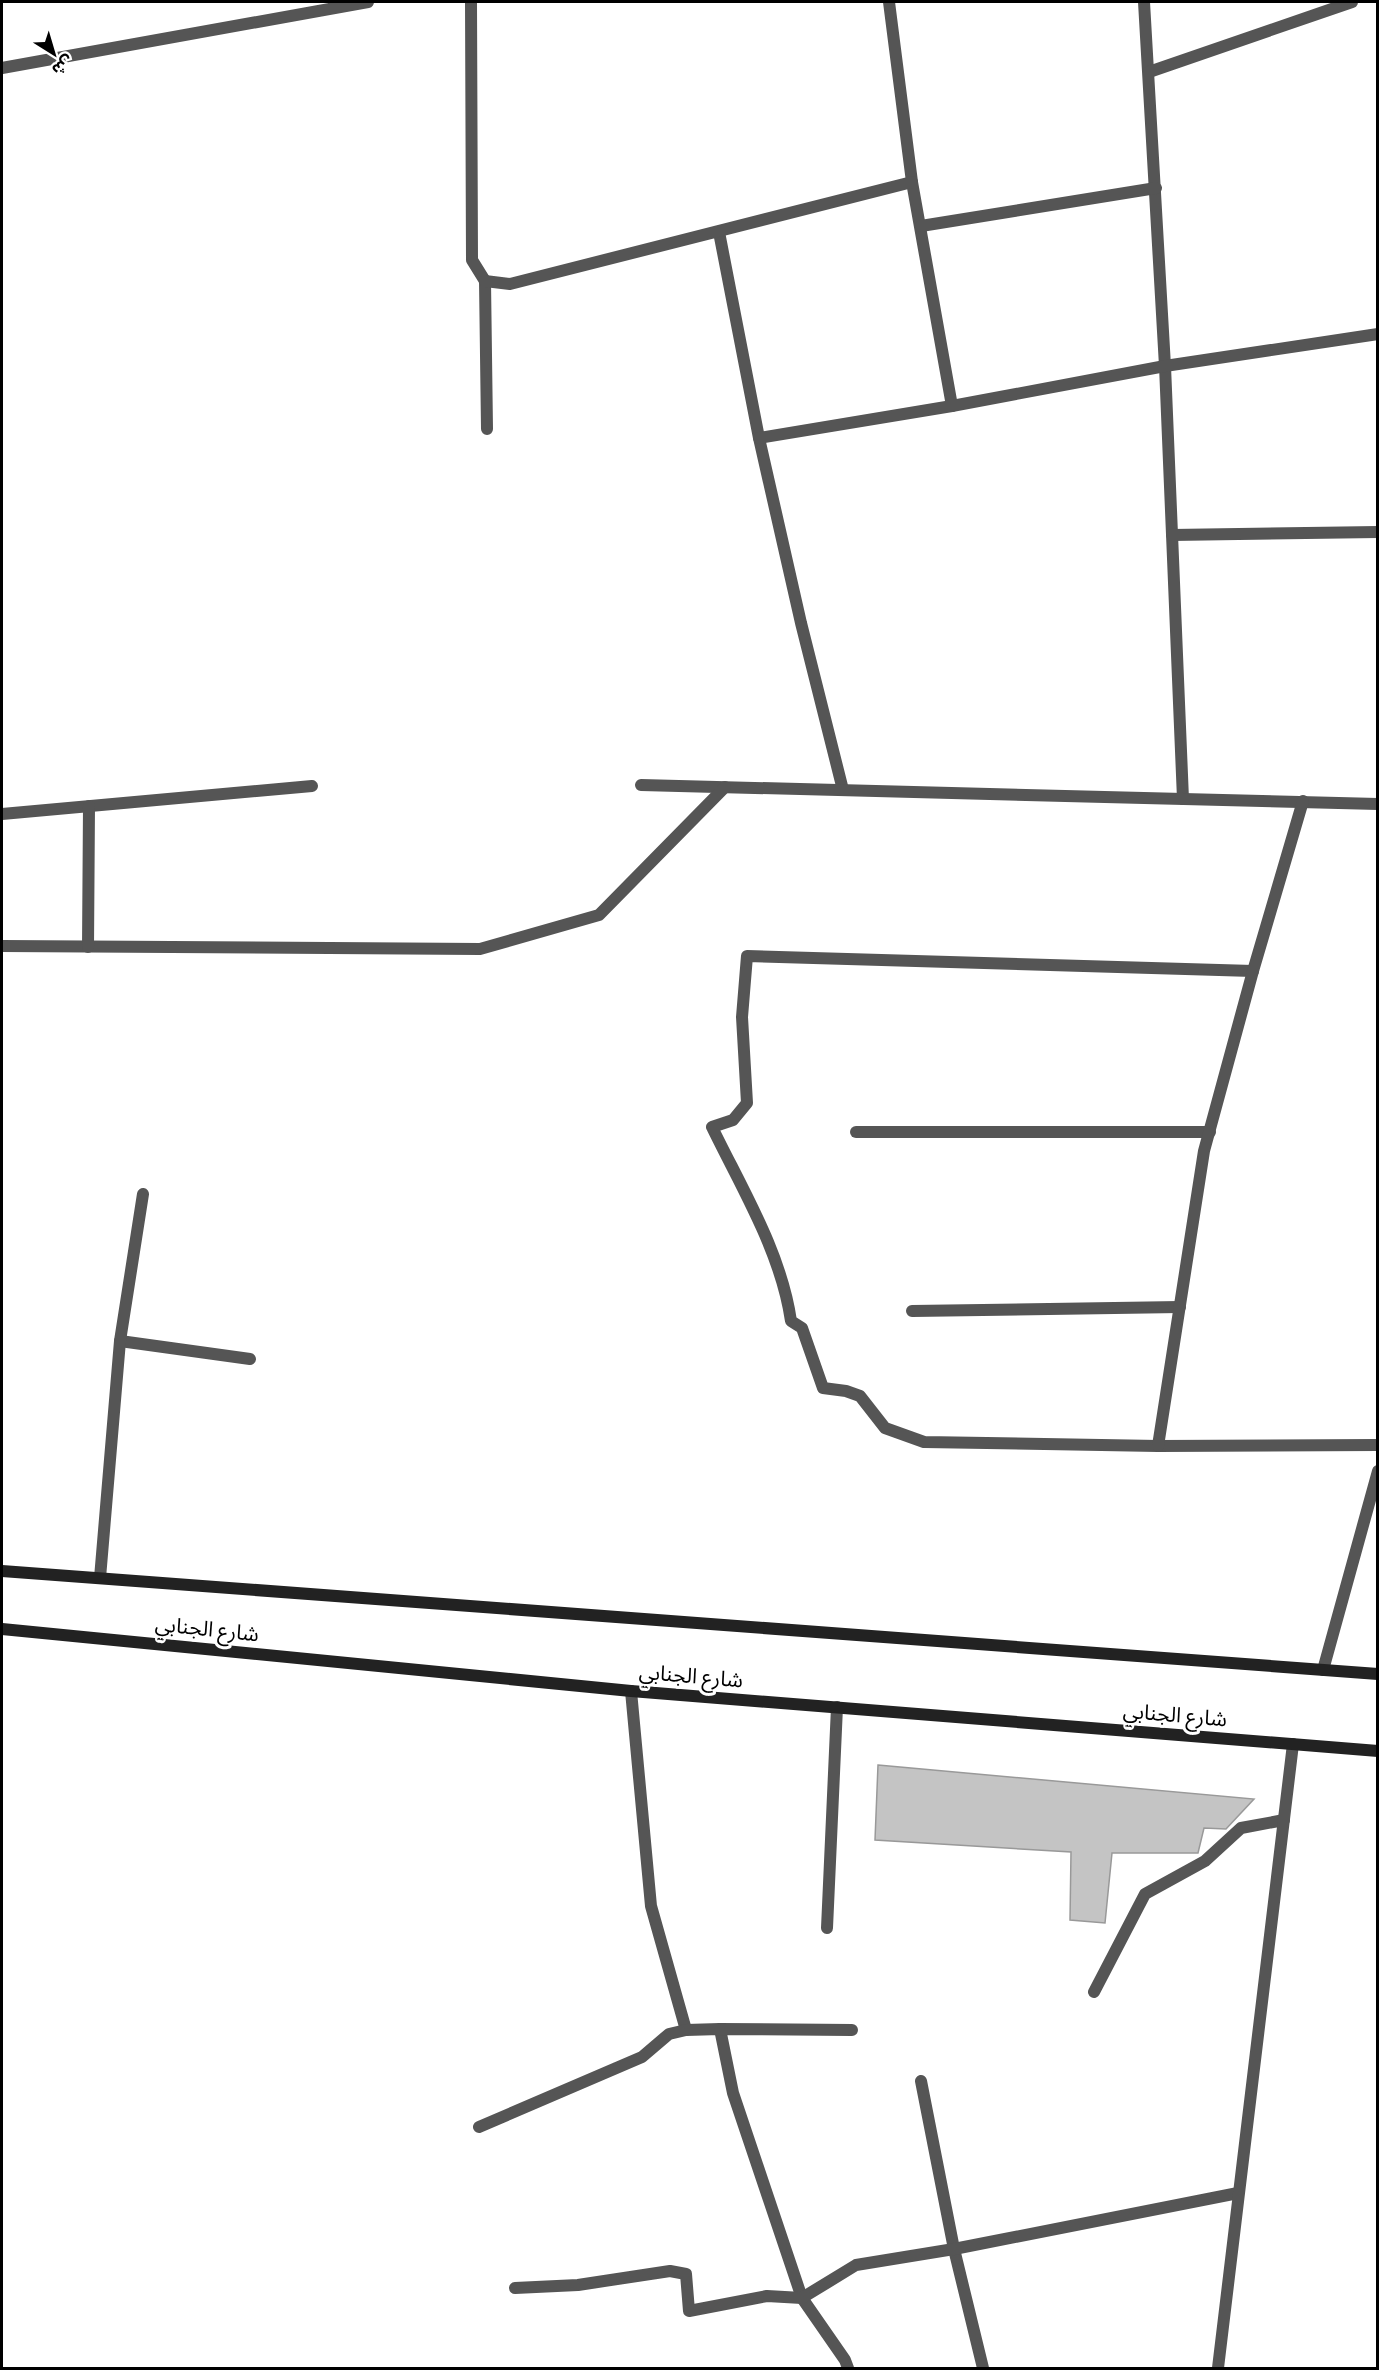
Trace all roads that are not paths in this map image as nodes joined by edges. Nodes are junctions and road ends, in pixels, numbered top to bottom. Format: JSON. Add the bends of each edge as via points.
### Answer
{"nodes":[{"id":1,"x":368,"y":2,"type":"edge"},
{"id":2,"x":471,"y":2,"type":"edge"},
{"id":3,"x":890,"y":2,"type":"edge"},
{"id":4,"x":1144,"y":2,"type":"edge"},
{"id":5,"x":1352,"y":2,"type":"edge"},
{"id":6,"x":2,"y":68,"type":"edge"},
{"id":7,"x":1149,"y":72,"type":"junction"},
{"id":8,"x":912,"y":182,"type":"junction"},
{"id":9,"x":1156,"y":188,"type":"junction"},
{"id":10,"x":921,"y":226,"type":"junction"},
{"id":11,"x":719,"y":232,"type":"junction"},
{"id":12,"x":485,"y":281,"type":"junction"},
{"id":13,"x":1377,"y":334,"type":"edge"},
{"id":14,"x":1165,"y":366,"type":"junction"},
{"id":15,"x":952,"y":406,"type":"junction"},
{"id":16,"x":487,"y":429,"type":"dead end"},
{"id":17,"x":759,"y":438,"type":"junction"},
{"id":18,"x":1377,"y":532,"type":"edge"},
{"id":19,"x":1172,"y":535,"type":"junction"},
{"id":20,"x":641,"y":785,"type":"dead end"},
{"id":21,"x":312,"y":786,"type":"dead end"},
{"id":22,"x":725,"y":787,"type":"junction"},
{"id":23,"x":843,"y":790,"type":"junction"},
{"id":24,"x":1183,"y":799,"type":"junction"},
{"id":25,"x":1304,"y":801,"type":"junction"},
{"id":26,"x":1377,"y":804,"type":"edge"},
{"id":27,"x":89,"y":806,"type":"junction"},
{"id":28,"x":2,"y":814,"type":"edge"},
{"id":29,"x":2,"y":946,"type":"edge"},
{"id":30,"x":88,"y":947,"type":"junction"},
{"id":31,"x":1253,"y":971,"type":"junction"},
{"id":32,"x":856,"y":1132,"type":"dead end"},
{"id":33,"x":1210,"y":1132,"type":"junction"},
{"id":34,"x":144,"y":1194,"type":"dead end"},
{"id":35,"x":1180,"y":1307,"type":"junction"},
{"id":36,"x":912,"y":1311,"type":"dead end"},
{"id":37,"x":120,"y":1341,"type":"junction"},
{"id":38,"x":250,"y":1359,"type":"dead end"},
{"id":39,"x":1377,"y":1445,"type":"edge"},
{"id":40,"x":1158,"y":1446,"type":"junction"},
{"id":41,"x":1377,"y":1471,"type":"edge"},
{"id":42,"x":2,"y":1570,"type":"edge"},
{"id":43,"x":100,"y":1578,"type":"junction"},
{"id":44,"x":2,"y":1629,"type":"edge"},
{"id":45,"x":1323,"y":1670,"type":"junction"},
{"id":46,"x":1377,"y":1674,"type":"edge"},
{"id":47,"x":631,"y":1690,"type":"junction"},
{"id":48,"x":837,"y":1707,"type":"junction"},
{"id":49,"x":1293,"y":1744,"type":"junction"},
{"id":50,"x":1377,"y":1751,"type":"edge"},
{"id":51,"x":1284,"y":1820,"type":"junction"},
{"id":52,"x":827,"y":1928,"type":"dead end"},
{"id":53,"x":1094,"y":1992,"type":"dead end"},
{"id":54,"x":720,"y":2029,"type":"junction"},
{"id":55,"x":686,"y":2030,"type":"junction"},
{"id":56,"x":852,"y":2030,"type":"dead end"},
{"id":57,"x":921,"y":2081,"type":"dead end"},
{"id":58,"x":479,"y":2127,"type":"dead end"},
{"id":59,"x":1238,"y":2193,"type":"junction"},
{"id":60,"x":954,"y":2249,"type":"junction"},
{"id":61,"x":515,"y":2288,"type":"dead end"},
{"id":62,"x":802,"y":2298,"type":"junction"},
{"id":63,"x":848,"y":2368,"type":"edge"},
{"id":64,"x":983,"y":2368,"type":"edge"},
{"id":65,"x":1218,"y":2368,"type":"edge"}],
"edges":[{"from":1,"to":6,"type":"street"},
{"from":2,"to":12,"type":"street","via":[[472,260]]},
{"from":3,"to":8,"type":"street"},
{"from":4,"to":7,"type":"street"},
{"from":5,"to":7,"type":"street"},
{"from":7,"to":9,"type":"street"},
{"from":8,"to":10,"type":"street"},
{"from":8,"to":11,"type":"street"},
{"from":9,"to":10,"type":"street"},
{"from":9,"to":14,"type":"street"},
{"from":10,"to":15,"type":"street"},
{"from":11,"to":12,"type":"street","via":[[510,284]]},
{"from":11,"to":17,"type":"street"},
{"from":12,"to":16,"type":"street"},
{"from":13,"to":14,"type":"street"},
{"from":14,"to":15,"type":"street"},
{"from":14,"to":19,"type":"street"},
{"from":15,"to":17,"type":"street"},
{"from":17,"to":23,"type":"street"},
{"from":18,"to":19,"type":"street"},
{"from":19,"to":24,"type":"street"},
{"from":20,"to":22,"type":"street"},
{"from":21,"to":27,"type":"street"},
{"from":22,"to":23,"type":"street"},
{"from":22,"to":30,"type":"street","via":[[599,915],[480,949]]},
{"from":23,"to":24,"type":"street"},
{"from":24,"to":25,"type":"street"},
{"from":25,"to":26,"type":"street"},
{"from":25,"to":31,"type":"street"},
{"from":27,"to":28,"type":"street"},
{"from":27,"to":30,"type":"street"},
{"from":29,"to":30,"type":"street"},
{"from":31,"to":33,"type":"street"},
{"from":31,"to":40,"type":"street","via":[[747,956],[742,1017],[747,1103],[733,1120],[712,1128],[768,1242],[791,1321],[802,1329],[823,1388],[860,1396],[885,1428],[924,1442]]},
{"from":32,"to":33,"type":"street"},
{"from":33,"to":35,"type":"street"},
{"from":34,"to":37,"type":"street"},
{"from":35,"to":36,"type":"street"},
{"from":35,"to":40,"type":"street"},
{"from":37,"to":38,"type":"street"},
{"from":37,"to":43,"type":"street"},
{"from":39,"to":40,"type":"street"},
{"from":41,"to":45,"type":"street"},
{"from":42,"to":43,"type":"street","name":"شارع الجنابي"},
{"from":43,"to":45,"type":"street","name":"شارع الجنابي"},
{"from":44,"to":47,"type":"street","name":"شارع الجنابي"},
{"from":45,"to":46,"type":"street","name":"شارع الجنابي"},
{"from":47,"to":48,"type":"street","name":"شارع الجنابي"},
{"from":47,"to":55,"type":"street","via":[[651,1906]]},
{"from":48,"to":49,"type":"street","name":"شارع الجنابي"},
{"from":48,"to":52,"type":"street"},
{"from":49,"to":50,"type":"street","name":"شارع الجنابي"},
{"from":49,"to":51,"type":"street"},
{"from":51,"to":53,"type":"street","via":[[1242,1828],[1205,1861],[1145,1894]]},
{"from":51,"to":59,"type":"street"},
{"from":54,"to":55,"type":"street"},
{"from":54,"to":56,"type":"street"},
{"from":54,"to":62,"type":"street","via":[[733,2093]]},
{"from":55,"to":58,"type":"street","via":[[669,2034],[642,2057]]},
{"from":57,"to":60,"type":"street"},
{"from":59,"to":60,"type":"street"},
{"from":59,"to":65,"type":"street"},
{"from":60,"to":62,"type":"street","via":[[856,2265]]},
{"from":60,"to":64,"type":"street"},
{"from":61,"to":62,"type":"street","via":[[578,2285],[670,2271],[686,2274],[689,2311],[766,2296]]},
{"from":62,"to":63,"type":"street"}]}
